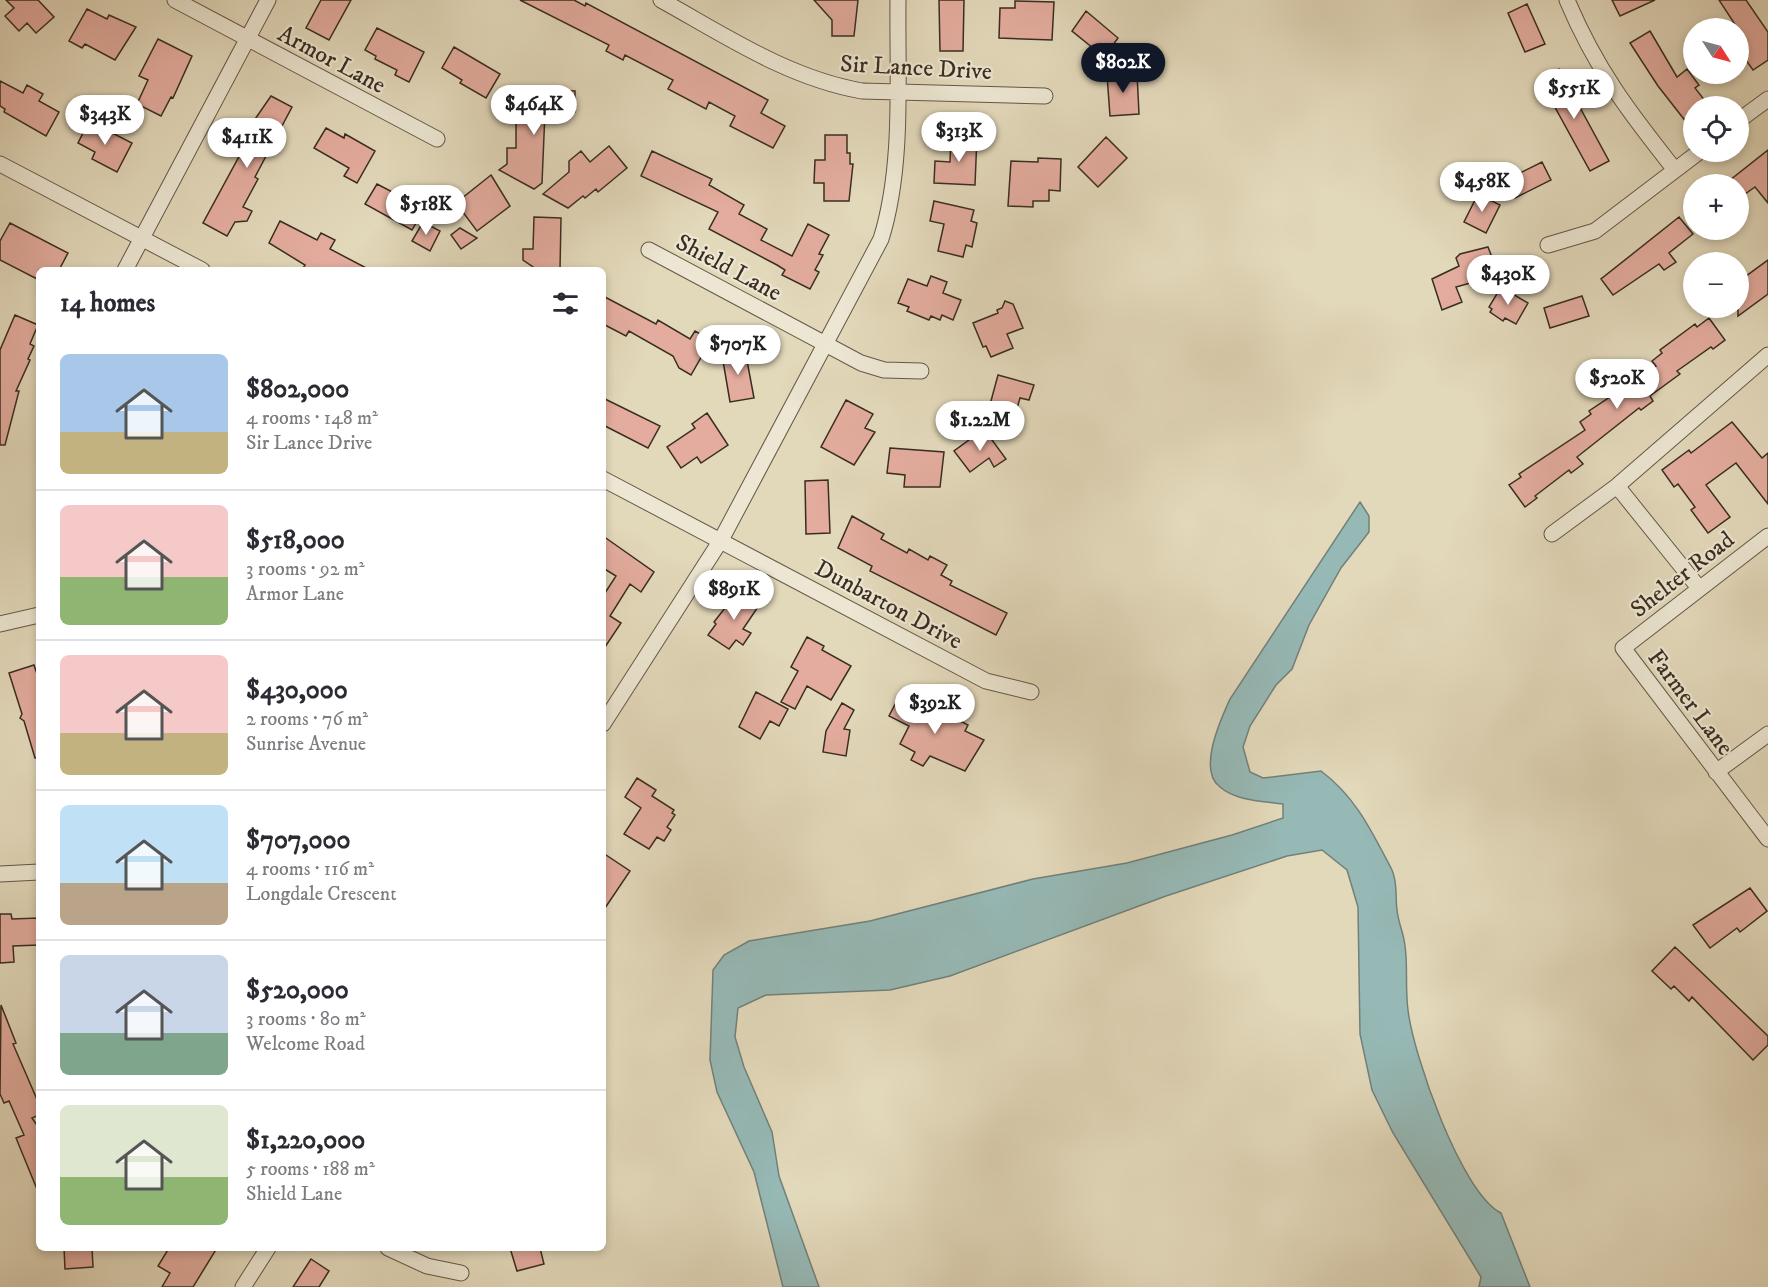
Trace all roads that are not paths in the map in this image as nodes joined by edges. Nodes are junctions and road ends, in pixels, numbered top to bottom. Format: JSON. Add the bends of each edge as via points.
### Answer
{"nodes":[{"id":1,"x":175,"y":0,"type":"edge"},
{"id":2,"x":268,"y":0,"type":"edge"},
{"id":3,"x":661,"y":0,"type":"edge"},
{"id":4,"x":898,"y":0,"type":"edge"},
{"id":5,"x":1567,"y":0,"type":"edge"},
{"id":6,"x":246,"y":39,"type":"junction"},
{"id":7,"x":897,"y":90,"type":"junction"},
{"id":8,"x":1045,"y":96,"type":"dead end"},
{"id":9,"x":1768,"y":99,"type":"edge"},
{"id":10,"x":1749,"y":113,"type":"edge"},
{"id":11,"x":437,"y":139,"type":"dead end"},
{"id":12,"x":1686,"y":162,"type":"edge"},
{"id":13,"x":0,"y":164,"type":"edge"},
{"id":14,"x":1675,"y":170,"type":"junction"},
{"id":15,"x":141,"y":238,"type":"junction"},
{"id":16,"x":1548,"y":245,"type":"dead end"},
{"id":17,"x":649,"y":250,"type":"dead end"},
{"id":18,"x":126,"y":267,"type":"edge"},
{"id":19,"x":196,"y":267,"type":"edge"},
{"id":20,"x":826,"y":344,"type":"junction"},
{"id":21,"x":1768,"y":355,"type":"edge"},
{"id":22,"x":921,"y":371,"type":"dead end"},
{"id":23,"x":606,"y":481,"type":"edge"},
{"id":24,"x":1617,"y":486,"type":"junction"},
{"id":25,"x":1552,"y":534,"type":"dead end"},
{"id":26,"x":1768,"y":536,"type":"edge"},
{"id":27,"x":721,"y":540,"type":"junction"},
{"id":28,"x":1699,"y":588,"type":"junction"},
{"id":29,"x":36,"y":616,"type":"edge"},
{"id":30,"x":0,"y":624,"type":"edge"},
{"id":31,"x":1623,"y":648,"type":"joint"},
{"id":32,"x":1031,"y":692,"type":"dead end"},
{"id":33,"x":606,"y":719,"type":"edge"},
{"id":34,"x":1768,"y":734,"type":"edge"},
{"id":35,"x":1716,"y":772,"type":"junction"},
{"id":36,"x":1768,"y":839,"type":"edge"},
{"id":37,"x":36,"y":872,"type":"edge"},
{"id":38,"x":0,"y":874,"type":"edge"},
{"id":39,"x":266,"y":1251,"type":"edge"},
{"id":40,"x":394,"y":1251,"type":"edge"},
{"id":41,"x":461,"y":1272,"type":"dead end"},
{"id":42,"x":243,"y":1287,"type":"edge"}],
"edges":[{"from":1,"to":6,"type":"street","name":"Armor Lane"},
{"from":2,"to":6,"type":"street"},
{"from":3,"to":7,"type":"street","name":"Sir Lance Drive","via":[[808,78],[862,91]]},
{"from":4,"to":7,"type":"street"},
{"from":5,"to":14,"type":"street","via":[[1595,61]]},
{"from":6,"to":11,"type":"street","name":"Armor Lane"},
{"from":6,"to":15,"type":"street"},
{"from":7,"to":8,"type":"street","name":"Sir Lance Drive"},
{"from":7,"to":20,"type":"street","via":[[888,216],[868,266]]},
{"from":9,"to":10,"type":"street"},
{"from":12,"to":14,"type":"street"},
{"from":13,"to":15,"type":"street"},
{"from":14,"to":16,"type":"street","via":[[1595,231]]},
{"from":15,"to":18,"type":"street"},
{"from":15,"to":19,"type":"street"},
{"from":17,"to":20,"type":"street","name":"Shield Lane"},
{"from":20,"to":22,"type":"street","name":"Shield Lane","via":[[861,363],[884,370]]},
{"from":20,"to":27,"type":"street"},
{"from":21,"to":24,"type":"street"},
{"from":23,"to":27,"type":"street","name":"Dunbarton Drive"},
{"from":24,"to":25,"type":"street"},
{"from":24,"to":28,"type":"street"},
{"from":26,"to":28,"type":"street","name":"Shelter Road"},
{"from":27,"to":32,"type":"street","name":"Dunbarton Drive","via":[[986,681]]},
{"from":27,"to":33,"type":"street"},
{"from":28,"to":31,"type":"street","name":"Shelter Road"},
{"from":29,"to":30,"type":"street"},
{"from":31,"to":35,"type":"street","name":"Farmer Lane"},
{"from":34,"to":35,"type":"street"},
{"from":35,"to":36,"type":"street","name":"Farmer Lane"},
{"from":37,"to":38,"type":"street"},
{"from":39,"to":42,"type":"street"},
{"from":40,"to":41,"type":"street","via":[[426,1266]]}]}
